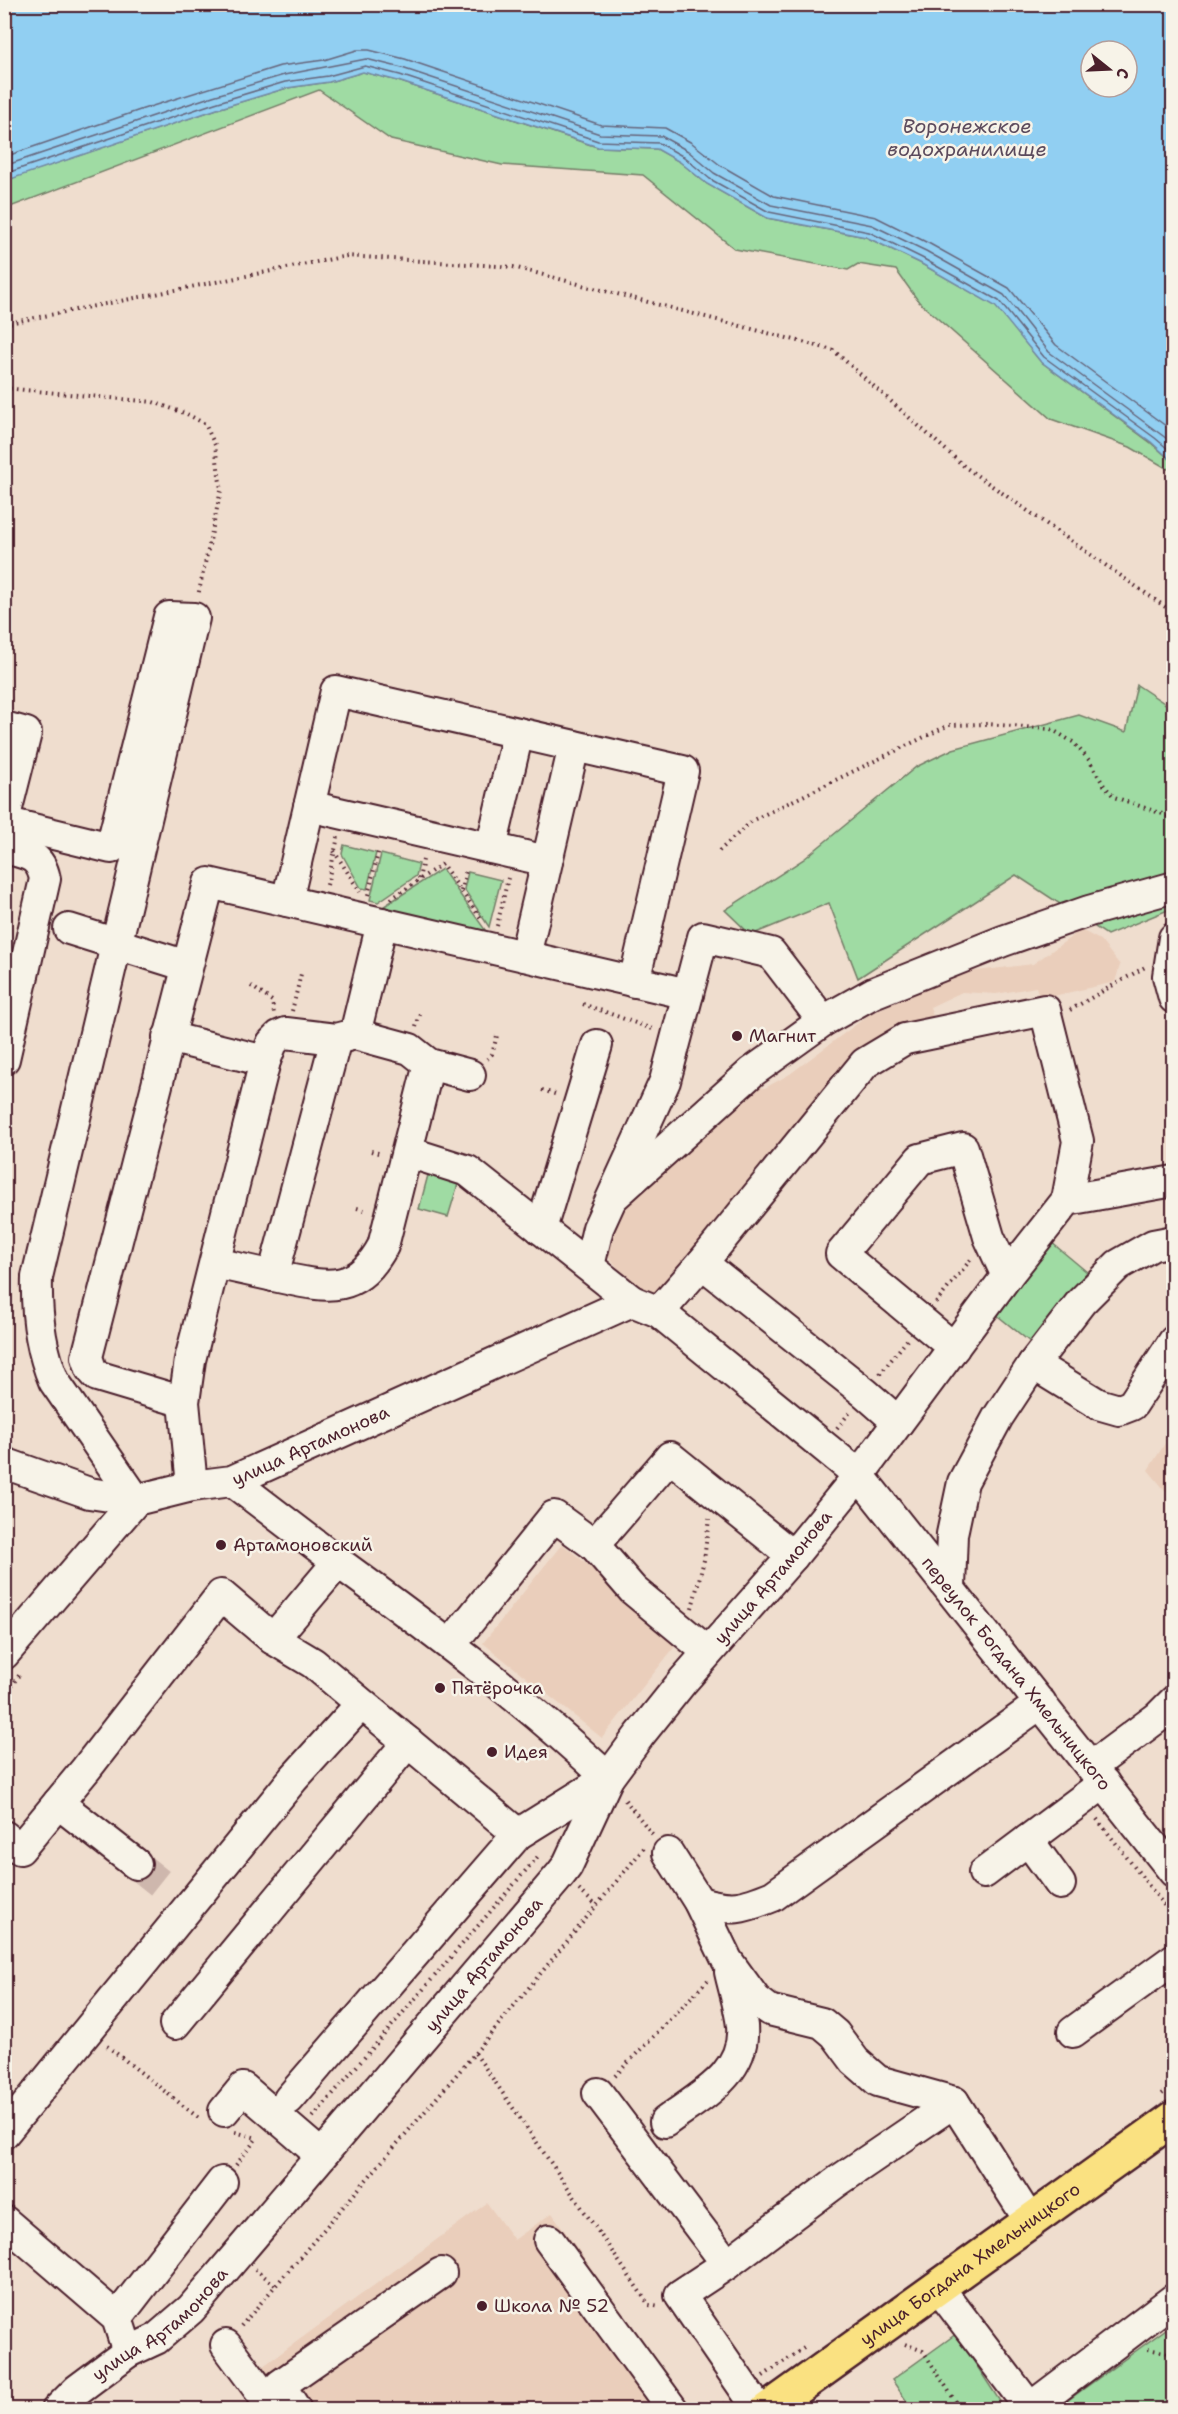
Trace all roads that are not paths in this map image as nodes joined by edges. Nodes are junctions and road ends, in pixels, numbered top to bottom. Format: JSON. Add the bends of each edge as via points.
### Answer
{"nodes":[{"id":1,"x":4,"y":727,"type":"edge"},
{"id":2,"x":518,"y":733,"type":"junction"},
{"id":3,"x":574,"y":746,"type":"junction"},
{"id":4,"x":309,"y":806,"type":"junction"},
{"id":5,"x":4,"y":821,"type":"edge"},
{"id":6,"x":4,"y":848,"type":"edge"},
{"id":7,"x":503,"y":851,"type":"junction"},
{"id":8,"x":547,"y":861,"type":"junction"},
{"id":9,"x":1173,"y":887,"type":"edge"},
{"id":10,"x":287,"y":901,"type":"junction"},
{"id":11,"x":373,"y":921,"type":"junction"},
{"id":12,"x":69,"y":929,"type":"dead end"},
{"id":13,"x":115,"y":943,"type":"junction"},
{"id":14,"x":1172,"y":945,"type":"edge"},
{"id":15,"x":525,"y":956,"type":"junction"},
{"id":16,"x":187,"y":966,"type":"junction"},
{"id":17,"x":634,"y":982,"type":"junction"},
{"id":18,"x":688,"y":994,"type":"junction"},
{"id":19,"x":1173,"y":998,"type":"edge"},
{"id":20,"x":824,"y":1021,"type":"junction"},
{"id":21,"x":346,"y":1036,"type":"junction"},
{"id":22,"x":168,"y":1037,"type":"junction"},
{"id":23,"x":277,"y":1044,"type":"junction"},
{"id":24,"x":597,"y":1045,"type":"dead end"},
{"id":25,"x":4,"y":1059,"type":"edge"},
{"id":26,"x":429,"y":1064,"type":"junction"},
{"id":27,"x":470,"y":1075,"type":"dead end"},
{"id":28,"x":408,"y":1152,"type":"junction"},
{"id":29,"x":1173,"y":1181,"type":"edge"},
{"id":30,"x":613,"y":1197,"type":"junction"},
{"id":31,"x":1067,"y":1200,"type":"junction"},
{"id":32,"x":541,"y":1229,"type":"junction"},
{"id":33,"x":1173,"y":1241,"type":"edge"},
{"id":34,"x":215,"y":1263,"type":"junction"},
{"id":35,"x":702,"y":1263,"type":"junction"},
{"id":36,"x":589,"y":1266,"type":"junction"},
{"id":37,"x":273,"y":1276,"type":"junction"},
{"id":38,"x":1007,"y":1276,"type":"junction"},
{"id":39,"x":646,"y":1306,"type":"junction"},
{"id":40,"x":1173,"y":1341,"type":"edge"},
{"id":41,"x":954,"y":1347,"type":"junction"},
{"id":42,"x":1033,"y":1364,"type":"junction"},
{"id":43,"x":184,"y":1402,"type":"junction"},
{"id":44,"x":898,"y":1422,"type":"junction"},
{"id":45,"x":4,"y":1463,"type":"edge"},
{"id":46,"x":859,"y":1475,"type":"junction"},
{"id":47,"x":232,"y":1481,"type":"junction"},
{"id":48,"x":192,"y":1486,"type":"junction"},
{"id":49,"x":136,"y":1500,"type":"junction"},
{"id":50,"x":594,"y":1545,"type":"junction"},
{"id":51,"x":794,"y":1556,"type":"junction"},
{"id":52,"x":338,"y":1562,"type":"junction"},
{"id":53,"x":950,"y":1587,"type":"junction"},
{"id":54,"x":273,"y":1639,"type":"junction"},
{"id":55,"x":451,"y":1644,"type":"junction"},
{"id":56,"x":708,"y":1652,"type":"junction"},
{"id":57,"x":4,"y":1654,"type":"edge"},
{"id":58,"x":1173,"y":1701,"type":"edge"},
{"id":59,"x":1041,"y":1703,"type":"junction"},
{"id":60,"x":361,"y":1704,"type":"junction"},
{"id":61,"x":408,"y":1742,"type":"junction"},
{"id":62,"x":1098,"y":1775,"type":"junction"},
{"id":63,"x":608,"y":1778,"type":"junction"},
{"id":64,"x":58,"y":1803,"type":"junction"},
{"id":65,"x":518,"y":1834,"type":"junction"},
{"id":66,"x":4,"y":1836,"type":"edge"},
{"id":67,"x":1028,"y":1840,"type":"junction"},
{"id":68,"x":661,"y":1844,"type":"road end"},
{"id":69,"x":136,"y":1864,"type":"tunnel mouth"},
{"id":70,"x":1173,"y":1872,"type":"edge"},
{"id":71,"x":984,"y":1873,"type":"dead end"},
{"id":72,"x":1060,"y":1884,"type":"dead end"},
{"id":73,"x":699,"y":1902,"type":"junction"},
{"id":74,"x":1173,"y":1959,"type":"edge"},
{"id":75,"x":727,"y":1960,"type":"junction"},
{"id":76,"x":175,"y":2024,"type":"dead end"},
{"id":77,"x":1073,"y":2032,"type":"dead end"},
{"id":78,"x":598,"y":2093,"type":"road end"},
{"id":79,"x":954,"y":2102,"type":"junction"},
{"id":80,"x":1173,"y":2118,"type":"edge"},
{"id":81,"x":219,"y":2121,"type":"road end"},
{"id":82,"x":280,"y":2122,"type":"junction"},
{"id":83,"x":665,"y":2122,"type":"dead end"},
{"id":84,"x":4,"y":2133,"type":"edge"},
{"id":85,"x":321,"y":2155,"type":"junction"},
{"id":86,"x":222,"y":2182,"type":"road end"},
{"id":87,"x":4,"y":2221,"type":"edge"},
{"id":88,"x":1030,"y":2221,"type":"junction"},
{"id":89,"x":549,"y":2240,"type":"dead end"},
{"id":90,"x":727,"y":2264,"type":"junction"},
{"id":91,"x":441,"y":2272,"type":"dead end"},
{"id":92,"x":938,"y":2287,"type":"junction"},
{"id":93,"x":1173,"y":2299,"type":"edge"},
{"id":94,"x":117,"y":2318,"type":"junction"},
{"id":95,"x":225,"y":2345,"type":"road end"},
{"id":96,"x":128,"y":2352,"type":"junction"},
{"id":97,"x":57,"y":2409,"type":"edge"},
{"id":98,"x":274,"y":2409,"type":"edge"},
{"id":99,"x":296,"y":2409,"type":"edge"},
{"id":100,"x":673,"y":2409,"type":"edge"},
{"id":101,"x":759,"y":2409,"type":"edge"},
{"id":102,"x":767,"y":2409,"type":"edge"}],
"edges":[{"from":1,"to":5,"type":"street","via":[[26,733]]},
{"from":2,"to":3,"type":"street"},
{"from":2,"to":4,"type":"street","via":[[336,691]]},
{"from":2,"to":7,"type":"street"},
{"from":3,"to":8,"type":"street"},
{"from":3,"to":17,"type":"street","via":[[683,771]]},
{"from":4,"to":7,"type":"street"},
{"from":4,"to":10,"type":"street"},
{"from":5,"to":13,"type":"street","via":[[111,848],[169,617],[194,618]]},
{"from":6,"to":25,"type":"street","via":[[30,855],[42,866],[45,879]]},
{"from":7,"to":8,"type":"street"},
{"from":8,"to":15,"type":"street"},
{"from":9,"to":20,"type":"street","via":[[1003,941],[873,993]]},
{"from":10,"to":11,"type":"street"},
{"from":10,"to":16,"type":"street","via":[[209,883]]},
{"from":11,"to":15,"type":"street","via":[[493,943]]},
{"from":11,"to":21,"type":"street"},
{"from":12,"to":13,"type":"street"},
{"from":13,"to":16,"type":"street"},
{"from":13,"to":49,"type":"street","via":[[37,1277],[36,1305],[46,1363],[54,1381]]},
{"from":14,"to":19,"type":"street","via":[[1168,976]]},
{"from":15,"to":17,"type":"street"},
{"from":16,"to":22,"type":"street"},
{"from":17,"to":18,"type":"street"},
{"from":18,"to":20,"type":"street","via":[[703,937],[771,953]]},
{"from":18,"to":30,"type":"street","via":[[665,1081]]},
{"from":20,"to":30,"type":"street","via":[[752,1072]]},
{"from":21,"to":23,"type":"street"},
{"from":21,"to":26,"type":"street","via":[[410,1049]]},
{"from":21,"to":37,"type":"street"},
{"from":22,"to":23,"type":"street"},
{"from":22,"to":43,"type":"street","via":[[87,1357],[97,1376]]},
{"from":23,"to":34,"type":"street"},
{"from":24,"to":32,"type":"street"},
{"from":26,"to":27,"type":"street"},
{"from":26,"to":28,"type":"street"},
{"from":28,"to":32,"type":"street","via":[[468,1171]]},
{"from":28,"to":37,"type":"street","via":[[383,1246],[374,1263],[360,1276],[332,1286]]},
{"from":29,"to":31,"type":"street"},
{"from":30,"to":36,"type":"street","via":[[598,1228]]},
{"from":31,"to":35,"type":"street","via":[[1078,1141],[1046,1010],[905,1039],[865,1063]]},
{"from":31,"to":38,"type":"street","name":"улица Артамонова"},
{"from":32,"to":36,"type":"street"},
{"from":33,"to":42,"type":"street","via":[[1153,1245],[1118,1265],[1081,1302]]},
{"from":34,"to":37,"type":"street"},
{"from":34,"to":43,"type":"street","via":[[190,1360]]},
{"from":35,"to":39,"type":"street"},
{"from":35,"to":44,"type":"street"},
{"from":36,"to":39,"type":"street"},
{"from":38,"to":41,"type":"street","name":"улица Артамонова"},
{"from":38,"to":41,"type":"street","via":[[989,1237],[963,1148],[920,1159],[841,1254]]},
{"from":39,"to":46,"type":"street"},
{"from":39,"to":47,"type":"street","name":"улица Артамонова"},
{"from":40,"to":42,"type":"street","via":[[1132,1405],[1119,1410],[1098,1404]]},
{"from":41,"to":44,"type":"street","name":"улица Артамонова"},
{"from":42,"to":53,"type":"street","via":[[998,1417],[963,1482],[951,1534]]},
{"from":43,"to":48,"type":"street"},
{"from":44,"to":46,"type":"street","name":"улица Артамонова"},
{"from":45,"to":49,"type":"street","via":[[89,1492]]},
{"from":46,"to":51,"type":"street","name":"улица Артамонова"},
{"from":46,"to":53,"type":"street","name":"переулок Богдана Хмельницкого"},
{"from":47,"to":48,"type":"street","name":"улица Артамонова"},
{"from":47,"to":52,"type":"street"},
{"from":48,"to":49,"type":"street","name":"улица Артамонова"},
{"from":49,"to":57,"type":"street"},
{"from":50,"to":51,"type":"street","via":[[670,1457]]},
{"from":50,"to":55,"type":"street","via":[[554,1516]]},
{"from":50,"to":56,"type":"street","via":[[633,1590]]},
{"from":51,"to":56,"type":"street","name":"улица Артамонова"},
{"from":52,"to":54,"type":"street"},
{"from":52,"to":55,"type":"street"},
{"from":53,"to":59,"type":"street","name":"переулок Богдана Хмельницкого"},
{"from":54,"to":60,"type":"street","via":[[313,1663]]},
{"from":54,"to":64,"type":"street","via":[[221,1595]]},
{"from":55,"to":63,"type":"street"},
{"from":56,"to":63,"type":"street","name":"улица Артамонова"},
{"from":58,"to":62,"type":"street"},
{"from":59,"to":62,"type":"street","name":"переулок Богдана Хмельницкого"},
{"from":59,"to":73,"type":"street","via":[[773,1896],[746,1907],[726,1909]]},
{"from":60,"to":61,"type":"street"},
{"from":60,"to":84,"type":"street","via":[[179,1899],[87,2031]]},
{"from":61,"to":65,"type":"street"},
{"from":61,"to":76,"type":"street"},
{"from":62,"to":67,"type":"street"},
{"from":62,"to":70,"type":"street","name":"переулок Богдана Хмельницкого"},
{"from":63,"to":65,"type":"street"},
{"from":63,"to":85,"type":"street","name":"улица Артамонова","via":[[567,1866]]},
{"from":64,"to":66,"type":"street","via":[[20,1849]]},
{"from":64,"to":69,"type":"street"},
{"from":65,"to":82,"type":"street"},
{"from":67,"to":71,"type":"street"},
{"from":67,"to":72,"type":"street"},
{"from":68,"to":73,"type":"street"},
{"from":73,"to":75,"type":"street"},
{"from":74,"to":77,"type":"street"},
{"from":75,"to":79,"type":"street","via":[[756,2000],[769,2010],[822,2023],[878,2081]]},
{"from":75,"to":83,"type":"street","via":[[742,2027],[735,2064],[724,2079]]},
{"from":78,"to":90,"type":"street"},
{"from":79,"to":88,"type":"street"},
{"from":79,"to":90,"type":"street","via":[[838,2181]]},
{"from":80,"to":88,"type":"main road","name":"улица Богдана Хмельницкого"},
{"from":81,"to":82,"type":"street","via":[[243,2088]]},
{"from":82,"to":85,"type":"street"},
{"from":85,"to":96,"type":"street","name":"улица Артамонова","via":[[191,2308],[156,2339]]},
{"from":86,"to":94,"type":"street"},
{"from":87,"to":94,"type":"street"},
{"from":88,"to":92,"type":"main road","name":"улица Богдана Хмельницкого"},
{"from":89,"to":100,"type":"street"},
{"from":90,"to":101,"type":"street","via":[[680,2295]]},
{"from":91,"to":99,"type":"street","via":[[280,2385]]},
{"from":92,"to":93,"type":"street","via":[[1030,2409]]},
{"from":92,"to":102,"type":"main road","name":"улица Богдана Хмельницкого"},
{"from":94,"to":96,"type":"street"},
{"from":95,"to":98,"type":"street"},
{"from":96,"to":97,"type":"street","name":"улица Артамонова"}]}
